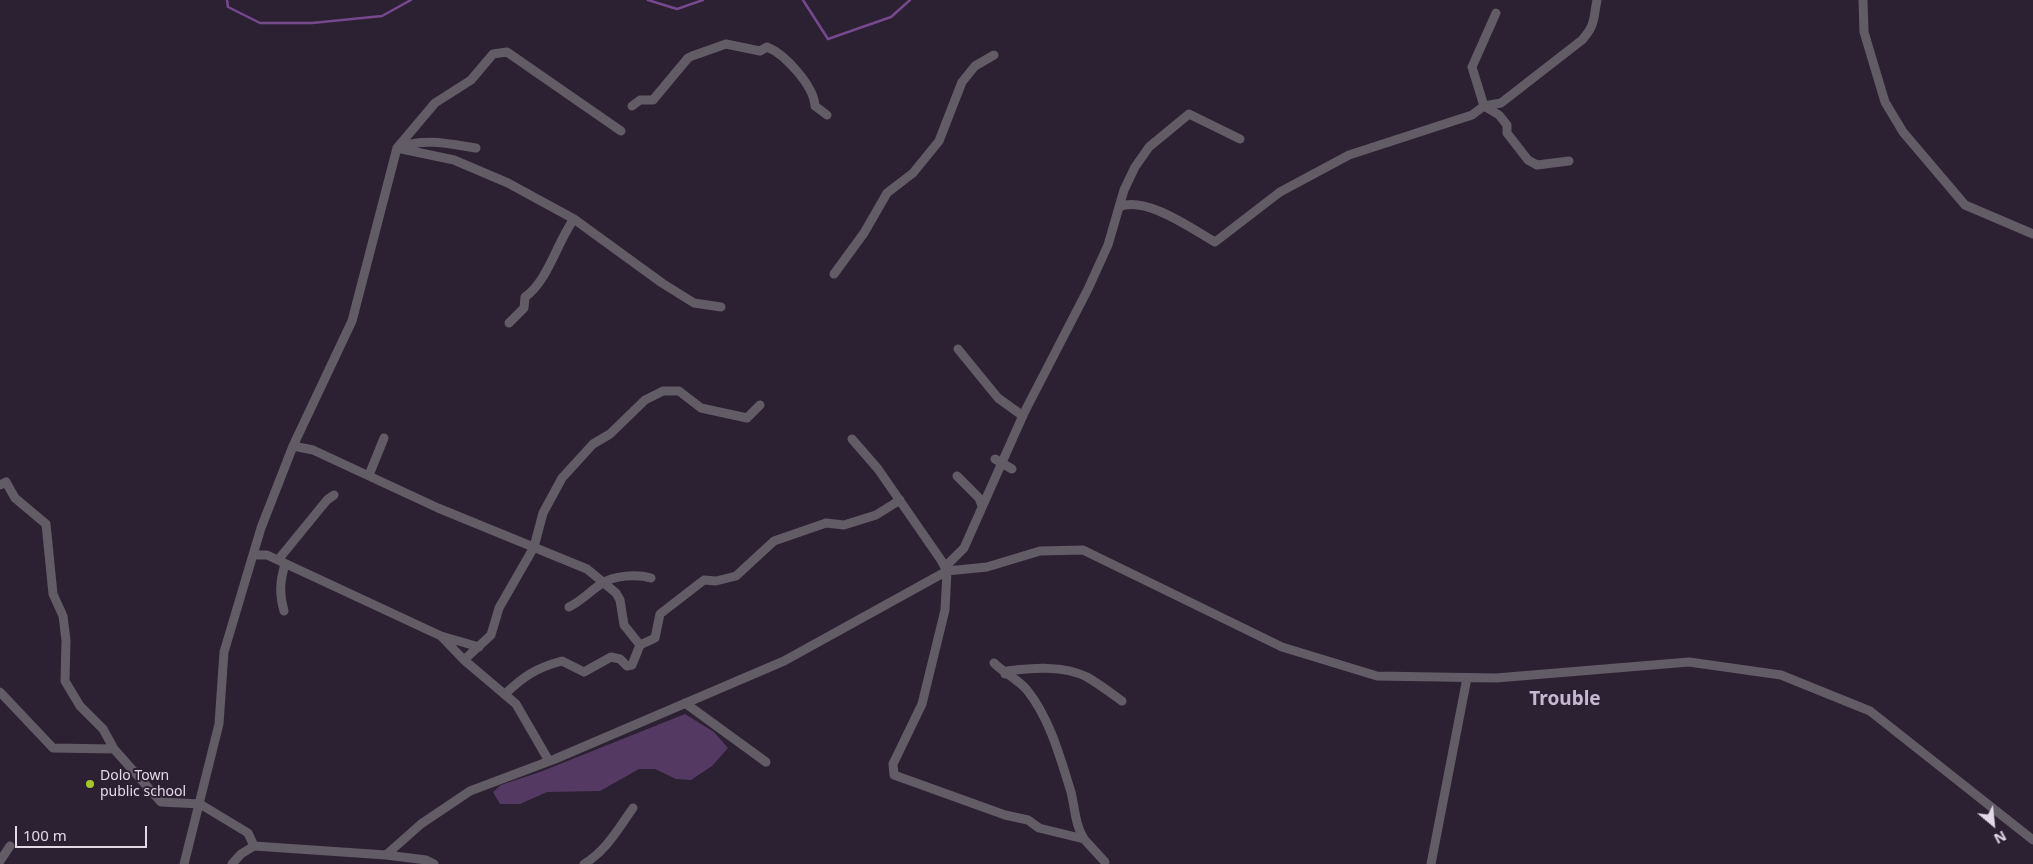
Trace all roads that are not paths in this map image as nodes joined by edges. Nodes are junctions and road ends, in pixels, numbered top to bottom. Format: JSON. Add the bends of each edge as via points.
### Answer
{"nodes":[{"id":1,"x":1597,"y":0,"type":"edge"},
{"id":2,"x":1863,"y":0,"type":"edge"},
{"id":3,"x":1496,"y":13,"type":"dead end"},
{"id":4,"x":994,"y":54,"type":"dead end"},
{"id":5,"x":632,"y":106,"type":"dead end"},
{"id":6,"x":1484,"y":106,"type":"junction"},
{"id":7,"x":827,"y":115,"type":"dead end"},
{"id":8,"x":621,"y":131,"type":"dead end"},
{"id":9,"x":1240,"y":139,"type":"dead end"},
{"id":10,"x":397,"y":148,"type":"junction"},
{"id":11,"x":476,"y":148,"type":"dead end"},
{"id":12,"x":1569,"y":161,"type":"dead end"},
{"id":13,"x":1119,"y":207,"type":"junction"},
{"id":14,"x":574,"y":219,"type":"junction"},
{"id":15,"x":2033,"y":234,"type":"edge"},
{"id":16,"x":834,"y":274,"type":"dead end"},
{"id":17,"x":722,"y":307,"type":"dead end"},
{"id":18,"x":509,"y":323,"type":"dead end"},
{"id":19,"x":958,"y":349,"type":"dead end"},
{"id":20,"x":760,"y":405,"type":"dead end"},
{"id":21,"x":1023,"y":416,"type":"junction"},
{"id":22,"x":384,"y":438,"type":"dead end"},
{"id":23,"x":852,"y":439,"type":"dead end"},
{"id":24,"x":293,"y":446,"type":"junction"},
{"id":25,"x":998,"y":461,"type":"junction"},
{"id":26,"x":1012,"y":469,"type":"dead end"},
{"id":27,"x":368,"y":475,"type":"junction"},
{"id":28,"x":957,"y":476,"type":"dead end"},
{"id":29,"x":0,"y":485,"type":"edge"},
{"id":30,"x":334,"y":495,"type":"dead end"},
{"id":31,"x":900,"y":500,"type":"junction"},
{"id":32,"x":982,"y":506,"type":"junction"},
{"id":33,"x":534,"y":547,"type":"junction"},
{"id":34,"x":253,"y":555,"type":"junction"},
{"id":35,"x":282,"y":562,"type":"junction"},
{"id":36,"x":946,"y":569,"type":"junction"},
{"id":37,"x":651,"y":578,"type":"dead end"},
{"id":38,"x":602,"y":582,"type":"junction"},
{"id":39,"x":569,"y":607,"type":"dead end"},
{"id":40,"x":284,"y":611,"type":"dead end"},
{"id":41,"x":441,"y":636,"type":"junction"},
{"id":42,"x":640,"y":645,"type":"junction"},
{"id":43,"x":479,"y":646,"type":"junction"},
{"id":44,"x":464,"y":660,"type":"junction"},
{"id":45,"x":994,"y":663,"type":"dead end"},
{"id":46,"x":1005,"y":674,"type":"junction"},
{"id":47,"x":1467,"y":678,"type":"junction"},
{"id":48,"x":0,"y":692,"type":"edge"},
{"id":49,"x":505,"y":694,"type":"junction"},
{"id":50,"x":1122,"y":701,"type":"dead end"},
{"id":51,"x":685,"y":703,"type":"junction"},
{"id":52,"x":114,"y":749,"type":"junction"},
{"id":53,"x":549,"y":761,"type":"junction"},
{"id":54,"x":766,"y":762,"type":"dead end"},
{"id":55,"x":200,"y":804,"type":"junction"},
{"id":56,"x":634,"y":808,"type":"dead end"},
{"id":57,"x":1084,"y":839,"type":"junction"},
{"id":58,"x":2033,"y":840,"type":"edge"},
{"id":59,"x":0,"y":845,"type":"edge"},
{"id":60,"x":254,"y":846,"type":"junction"},
{"id":61,"x":386,"y":855,"type":"junction"},
{"id":62,"x":0,"y":861,"type":"edge"},
{"id":63,"x":1105,"y":862,"type":"dead end"},
{"id":64,"x":184,"y":864,"type":"edge"},
{"id":65,"x":232,"y":864,"type":"edge"},
{"id":66,"x":434,"y":864,"type":"edge"},
{"id":67,"x":584,"y":864,"type":"edge"},
{"id":68,"x":1431,"y":864,"type":"edge"}],
"edges":[{"from":1,"to":6,"type":"street","via":[[1595,20],[1582,40],[1501,103]]},
{"from":2,"to":15,"type":"street","via":[[1864,32],[1877,76],[1885,102],[1902,132],[1965,205]]},
{"from":3,"to":6,"type":"street","via":[[1472,67]]},
{"from":4,"to":16,"type":"street","via":[[975,66],[962,82],[940,141],[913,173],[887,193],[864,233]]},
{"from":5,"to":7,"type":"street","via":[[640,100],[652,100],[688,58],[726,44],[760,51],[767,47],[782,53],[808,84],[815,106]]},
{"from":6,"to":12,"type":"street","via":[[1499,115],[1506,124],[1507,133],[1528,160],[1537,165]]},
{"from":6,"to":13,"type":"street","via":[[1472,114],[1349,155],[1280,192],[1215,242],[1151,208],[1127,203]]},
{"from":8,"to":10,"type":"street","via":[[507,52],[493,54],[471,80],[435,103]]},
{"from":9,"to":13,"type":"street","via":[[1189,114],[1149,147],[1135,167]]},
{"from":10,"to":11,"type":"street","via":[[429,141]]},
{"from":10,"to":14,"type":"street","via":[[454,160],[508,183]]},
{"from":10,"to":24,"type":"street","via":[[352,321]]},
{"from":13,"to":21,"type":"street","via":[[1108,245],[1088,289]]},
{"from":14,"to":17,"type":"street","via":[[694,303]]},
{"from":14,"to":18,"type":"street","via":[[534,291],[525,297],[524,308]]},
{"from":19,"to":21,"type":"street","via":[[998,398]]},
{"from":20,"to":33,"type":"street","via":[[748,418],[701,408],[679,391],[663,391],[645,400],[610,434],[593,444],[562,478],[543,513]]},
{"from":21,"to":25,"type":"street"},
{"from":22,"to":27,"type":"street"},
{"from":23,"to":31,"type":"street"},
{"from":24,"to":27,"type":"street","via":[[313,450]]},
{"from":24,"to":34,"type":"street"},
{"from":25,"to":26,"type":"street"},
{"from":25,"to":32,"type":"street"},
{"from":27,"to":33,"type":"street"},
{"from":28,"to":32,"type":"street","via":[[979,498]]},
{"from":29,"to":52,"type":"street","via":[[6,482],[15,498],[46,524],[52,594],[63,616],[65,632],[65,681]]},
{"from":30,"to":35,"type":"street"},
{"from":31,"to":36,"type":"street"},
{"from":31,"to":42,"type":"street","via":[[876,515],[844,525],[826,523],[774,541],[736,576],[704,580],[660,614],[655,638]]},
{"from":32,"to":36,"type":"street","via":[[964,548]]},
{"from":33,"to":38,"type":"street","via":[[587,569]]},
{"from":33,"to":43,"type":"street","via":[[499,608],[491,635]]},
{"from":34,"to":35,"type":"street","via":[[267,555]]},
{"from":34,"to":55,"type":"street","via":[[224,652],[219,724]]},
{"from":35,"to":40,"type":"street","via":[[280,598]]},
{"from":35,"to":41,"type":"street"},
{"from":36,"to":47,"type":"street","via":[[987,567],[1040,551],[1084,550],[1282,647],[1377,676]]},
{"from":36,"to":51,"type":"street","via":[[784,661]]},
{"from":36,"to":57,"type":"street","via":[[945,610],[937,648],[922,704],[893,764],[894,775],[1005,816],[1028,820],[1039,828]]},
{"from":37,"to":38,"type":"street","via":[[637,574]]},
{"from":38,"to":39,"type":"street","via":[[586,598]]},
{"from":38,"to":42,"type":"street","via":[[616,593],[624,625]]},
{"from":41,"to":43,"type":"street"},
{"from":41,"to":44,"type":"street"},
{"from":42,"to":49,"type":"street","via":[[632,665],[626,666],[611,657],[584,672],[562,661],[524,676]]},
{"from":43,"to":44,"type":"street"},
{"from":44,"to":49,"type":"street"},
{"from":45,"to":46,"type":"street"},
{"from":46,"to":50,"type":"street","via":[[1027,668],[1066,671],[1085,676]]},
{"from":46,"to":57,"type":"street","via":[[1026,689],[1054,740],[1075,805],[1077,829]]},
{"from":47,"to":58,"type":"street","via":[[1689,662],[1781,675],[1870,711]]},
{"from":47,"to":68,"type":"street"},
{"from":48,"to":52,"type":"street","via":[[53,748]]},
{"from":49,"to":53,"type":"street","via":[[516,704]]},
{"from":51,"to":53,"type":"street"},
{"from":51,"to":54,"type":"street"},
{"from":52,"to":55,"type":"street","via":[[161,802]]},
{"from":53,"to":61,"type":"street","via":[[470,791],[420,824]]},
{"from":55,"to":60,"type":"street","via":[[248,833]]},
{"from":55,"to":64,"type":"street"},
{"from":56,"to":67,"type":"street","via":[[612,839],[595,858]]},
{"from":57,"to":63,"type":"street"},
{"from":59,"to":62,"type":"street","via":[[10,846]]},
{"from":60,"to":61,"type":"street"},
{"from":60,"to":65,"type":"street"},
{"from":61,"to":66,"type":"street"}]}
